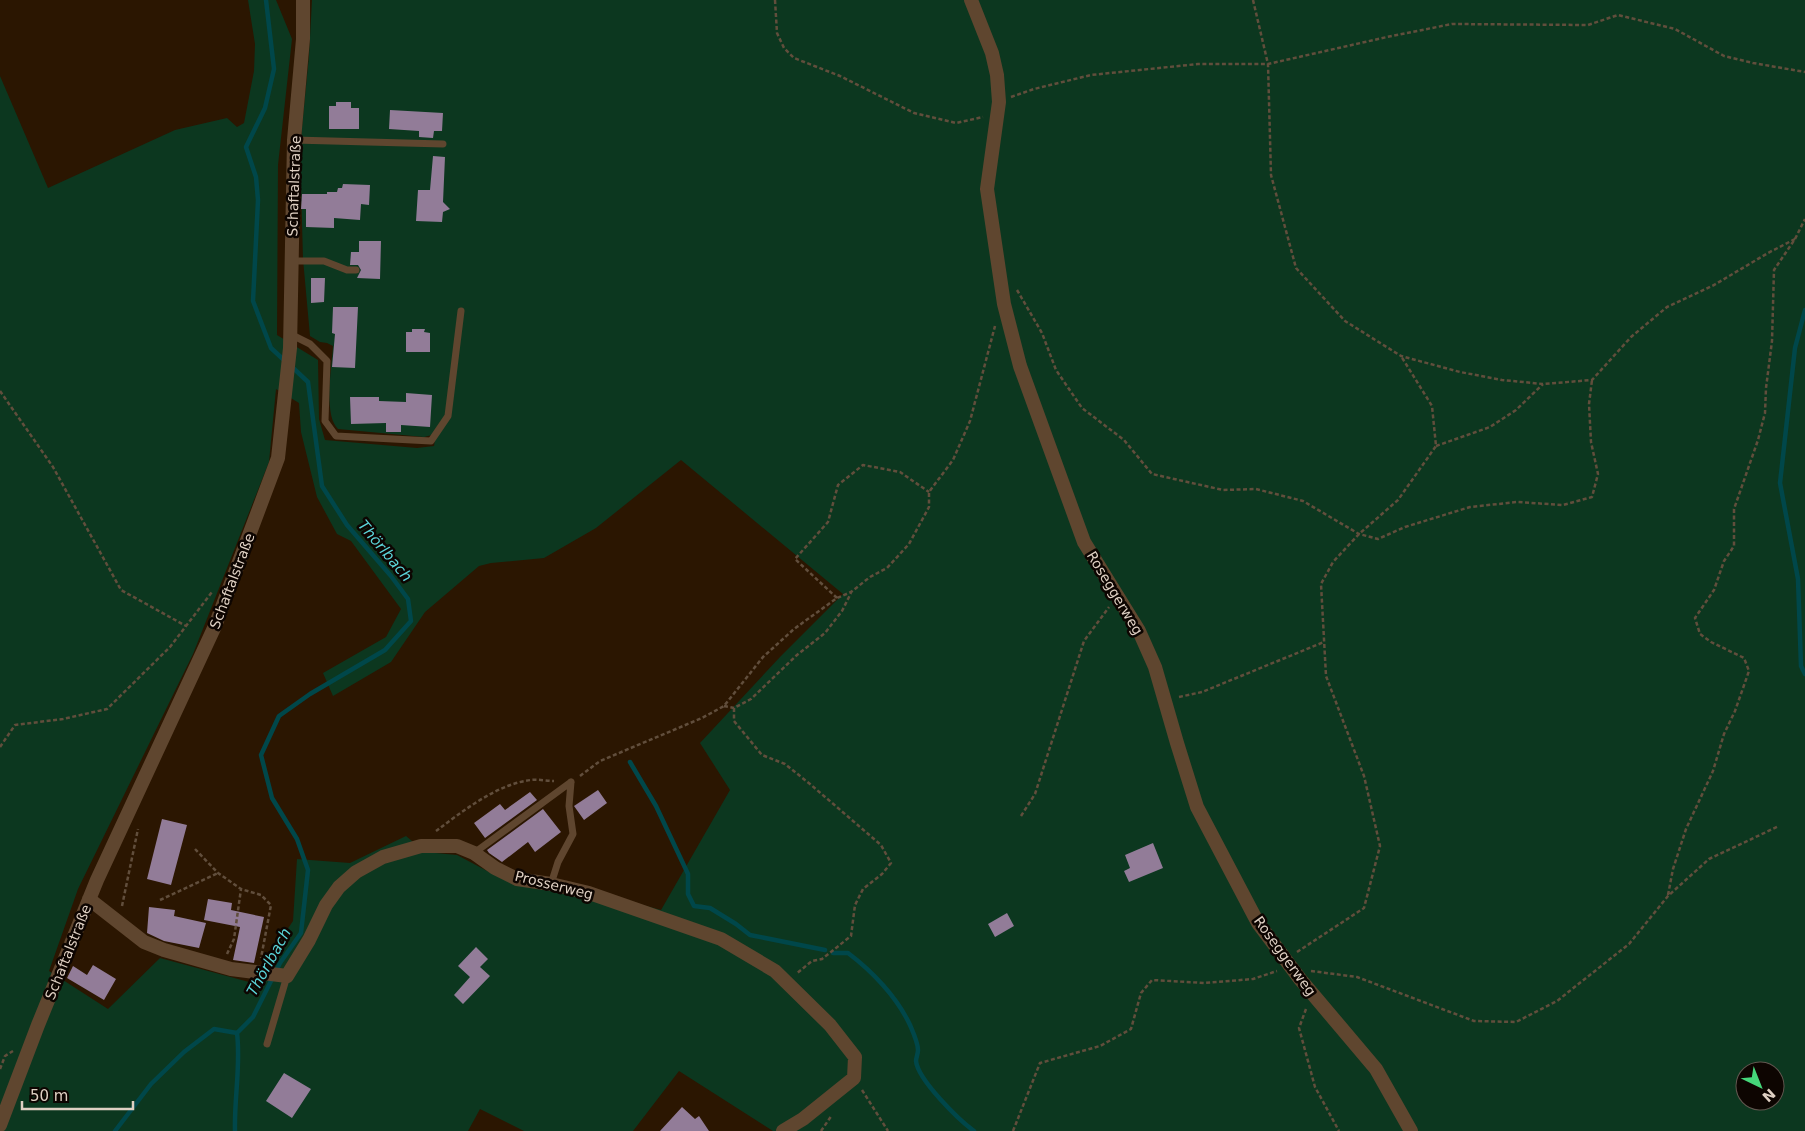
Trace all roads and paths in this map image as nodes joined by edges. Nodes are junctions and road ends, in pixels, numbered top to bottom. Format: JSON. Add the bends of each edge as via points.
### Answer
{"nodes":[{"id":1,"x":303,"y":0,"type":"edge"},
{"id":2,"x":775,"y":0,"type":"edge"},
{"id":3,"x":971,"y":0,"type":"edge"},
{"id":4,"x":1253,"y":0,"type":"edge"},
{"id":5,"x":1268,"y":64,"type":"junction"},
{"id":6,"x":1805,"y":72,"type":"edge"},
{"id":7,"x":998,"y":108,"type":"junction"},
{"id":8,"x":294,"y":140,"type":"junction"},
{"id":9,"x":443,"y":144,"type":"dead end"},
{"id":10,"x":1805,"y":219,"type":"edge"},
{"id":11,"x":1795,"y":239,"type":"junction"},
{"id":12,"x":292,"y":261,"type":"junction"},
{"id":13,"x":356,"y":270,"type":"dead end"},
{"id":14,"x":1017,"y":290,"type":"dead end"},
{"id":15,"x":1004,"y":304,"type":"junction"},
{"id":16,"x":460,"y":310,"type":"dead end"},
{"id":17,"x":290,"y":333,"type":"junction"},
{"id":18,"x":1401,"y":356,"type":"junction"},
{"id":19,"x":1592,"y":380,"type":"junction"},
{"id":20,"x":1544,"y":384,"type":"junction"},
{"id":21,"x":0,"y":391,"type":"edge"},
{"id":22,"x":1436,"y":446,"type":"junction"},
{"id":23,"x":929,"y":492,"type":"junction"},
{"id":24,"x":1358,"y":534,"type":"junction"},
{"id":25,"x":215,"y":588,"type":"dead end"},
{"id":26,"x":851,"y":592,"type":"junction"},
{"id":27,"x":1118,"y":596,"type":"junction"},
{"id":28,"x":837,"y":598,"type":"junction"},
{"id":29,"x":186,"y":626,"type":"junction"},
{"id":30,"x":1324,"y":642,"type":"junction"},
{"id":31,"x":1165,"y":701,"type":"junction"},
{"id":32,"x":724,"y":706,"type":"junction"},
{"id":33,"x":734,"y":708,"type":"junction"},
{"id":34,"x":0,"y":747,"type":"edge"},
{"id":35,"x":571,"y":782,"type":"junction"},
{"id":36,"x":1021,"y":816,"type":"dead end"},
{"id":37,"x":1779,"y":826,"type":"dead end"},
{"id":38,"x":138,"y":827,"type":"dead end"},
{"id":39,"x":421,"y":846,"type":"junction"},
{"id":40,"x":195,"y":849,"type":"dead end"},
{"id":41,"x":474,"y":853,"type":"junction"},
{"id":42,"x":218,"y":873,"type":"junction"},
{"id":43,"x":552,"y":884,"type":"junction"},
{"id":44,"x":241,"y":889,"type":"junction"},
{"id":45,"x":1668,"y":896,"type":"junction"},
{"id":46,"x":89,"y":900,"type":"junction"},
{"id":47,"x":160,"y":900,"type":"dead end"},
{"id":48,"x":118,"y":922,"type":"junction"},
{"id":49,"x":1288,"y":964,"type":"junction"},
{"id":50,"x":221,"y":967,"type":"junction"},
{"id":51,"x":258,"y":973,"type":"junction"},
{"id":52,"x":283,"y":976,"type":"junction"},
{"id":53,"x":787,"y":982,"type":"junction"},
{"id":54,"x":1312,"y":993,"type":"junction"},
{"id":55,"x":267,"y":1044,"type":"dead end"},
{"id":56,"x":854,"y":1078,"type":"junction"},
{"id":57,"x":0,"y":1125,"type":"edge"},
{"id":58,"x":783,"y":1131,"type":"edge"},
{"id":59,"x":888,"y":1131,"type":"edge"},
{"id":60,"x":1013,"y":1131,"type":"edge"},
{"id":61,"x":1338,"y":1131,"type":"edge"},
{"id":62,"x":1411,"y":1131,"type":"edge"}],
"edges":[{"from":1,"to":8,"type":"street","name":"Schaftalstraße","via":[[303,39]]},
{"from":2,"to":7,"type":"path","via":[[777,33],[784,48],[794,58],[840,76],[914,114],[956,123]]},
{"from":3,"to":7,"type":"street","name":"Roseggerweg","via":[[992,53],[997,75]]},
{"from":4,"to":5,"type":"path"},
{"from":5,"to":6,"type":"path","via":[[1452,24],[1588,25],[1618,15],[1675,29],[1724,56]]},
{"from":5,"to":7,"type":"path","via":[[1198,64],[1090,75],[1034,89]]},
{"from":5,"to":18,"type":"path","via":[[1271,175],[1296,268],[1345,321]]},
{"from":7,"to":15,"type":"street","name":"Roseggerweg","via":[[986,190]]},
{"from":8,"to":9,"type":"lane"},
{"from":8,"to":12,"type":"street","name":"Schaftalstraße"},
{"from":10,"to":11,"type":"path"},
{"from":11,"to":19,"type":"path","via":[[1714,285],[1667,307],[1631,337]]},
{"from":11,"to":45,"type":"path","via":[[1774,270],[1765,412],[1734,509],[1734,546],[1724,561],[1714,590],[1695,618],[1700,634],[1744,658],[1749,671],[1713,771],[1686,829]]},
{"from":12,"to":13,"type":"lane","via":[[324,261]]},
{"from":12,"to":17,"type":"street","name":"Schaftalstraße"},
{"from":14,"to":24,"type":"path","via":[[1042,333],[1056,370],[1082,408],[1124,440],[1152,474],[1223,490],[1256,490],[1303,501]]},
{"from":15,"to":23,"type":"path","via":[[999,309],[970,421],[953,460]]},
{"from":15,"to":27,"type":"street","name":"Roseggerweg","via":[[1020,366],[1084,542]]},
{"from":16,"to":17,"type":"lane","via":[[448,416],[431,441],[336,436],[325,421],[327,361],[310,344]]},
{"from":17,"to":46,"type":"street","name":"Schaftalstraße","via":[[278,458],[215,626]]},
{"from":18,"to":20,"type":"path","via":[[1460,372]]},
{"from":18,"to":22,"type":"path","via":[[1432,406]]},
{"from":19,"to":20,"type":"path"},
{"from":19,"to":24,"type":"path","via":[[1589,404],[1591,442],[1598,474],[1592,497],[1563,505],[1517,502],[1470,507],[1378,539]]},
{"from":20,"to":22,"type":"path","via":[[1516,410],[1490,427]]},
{"from":21,"to":29,"type":"path","via":[[53,467],[121,590]]},
{"from":22,"to":24,"type":"path","via":[[1398,500]]},
{"from":23,"to":26,"type":"path","via":[[929,507],[909,544],[887,568]]},
{"from":23,"to":28,"type":"path","via":[[900,472],[862,465],[838,485],[828,522],[795,559]]},
{"from":24,"to":30,"type":"path","via":[[1333,562],[1321,584]]},
{"from":25,"to":29,"type":"path"},
{"from":26,"to":28,"type":"path"},
{"from":26,"to":33,"type":"path","via":[[842,611],[825,633],[751,699]]},
{"from":27,"to":31,"type":"street","name":"Roseggerweg","via":[[1139,631]]},
{"from":27,"to":36,"type":"path","via":[[1084,641],[1035,794]]},
{"from":28,"to":32,"type":"path","via":[[794,629],[763,657]]},
{"from":29,"to":34,"type":"path","via":[[170,647],[107,709],[63,719],[15,724]]},
{"from":30,"to":31,"type":"path","via":[[1202,692]]},
{"from":30,"to":49,"type":"path","via":[[1326,676],[1364,776],[1380,846],[1364,908]]},
{"from":31,"to":49,"type":"street","name":"Roseggerweg","via":[[1197,807],[1258,923]]},
{"from":32,"to":33,"type":"path"},
{"from":32,"to":35,"type":"path","via":[[600,761]]},
{"from":33,"to":53,"type":"path","via":[[734,721],[762,754],[785,764],[810,784],[881,845],[891,863],[863,889],[855,905],[851,936]]},
{"from":35,"to":39,"type":"path","via":[[532,780],[509,786],[471,805]]},
{"from":35,"to":41,"type":"lane"},
{"from":35,"to":43,"type":"lane","via":[[568,806],[573,834],[558,862]]},
{"from":37,"to":45,"type":"path","via":[[1709,859]]},
{"from":38,"to":48,"type":"path"},
{"from":39,"to":41,"type":"street","name":"Prosserweg","via":[[457,846]]},
{"from":39,"to":52,"type":"street","name":"Prosserweg","via":[[383,857],[356,872],[339,887],[326,904],[309,940]]},
{"from":40,"to":42,"type":"path"},
{"from":41,"to":43,"type":"street","name":"Prosserweg","via":[[517,879]]},
{"from":42,"to":44,"type":"path"},
{"from":42,"to":47,"type":"path"},
{"from":43,"to":53,"type":"street","name":"Prosserweg","via":[[589,893],[721,939],[775,971]]},
{"from":44,"to":50,"type":"path","via":[[234,938]]},
{"from":44,"to":51,"type":"path","via":[[261,895],[271,905]]},
{"from":45,"to":49,"type":"path","via":[[1629,944],[1557,1001],[1516,1022],[1474,1021],[1357,977]]},
{"from":46,"to":48,"type":"street"},
{"from":46,"to":57,"type":"street","name":"Schaftalstraße"},
{"from":48,"to":50,"type":"street","via":[[144,942]]},
{"from":49,"to":54,"type":"street","name":"Roseggerweg"},
{"from":49,"to":60,"type":"path","via":[[1253,979],[1204,983],[1152,980],[1140,993],[1131,1029],[1100,1046],[1040,1064]]},
{"from":50,"to":51,"type":"street"},
{"from":51,"to":52,"type":"street"},
{"from":52,"to":55,"type":"lane"},
{"from":53,"to":56,"type":"street","name":"Prosserweg","via":[[830,1025],[855,1057]]},
{"from":54,"to":61,"type":"path","via":[[1299,1028],[1315,1087]]},
{"from":54,"to":62,"type":"street","name":"Roseggerweg","via":[[1376,1070]]},
{"from":56,"to":58,"type":"street"},
{"from":56,"to":59,"type":"path"}]}
